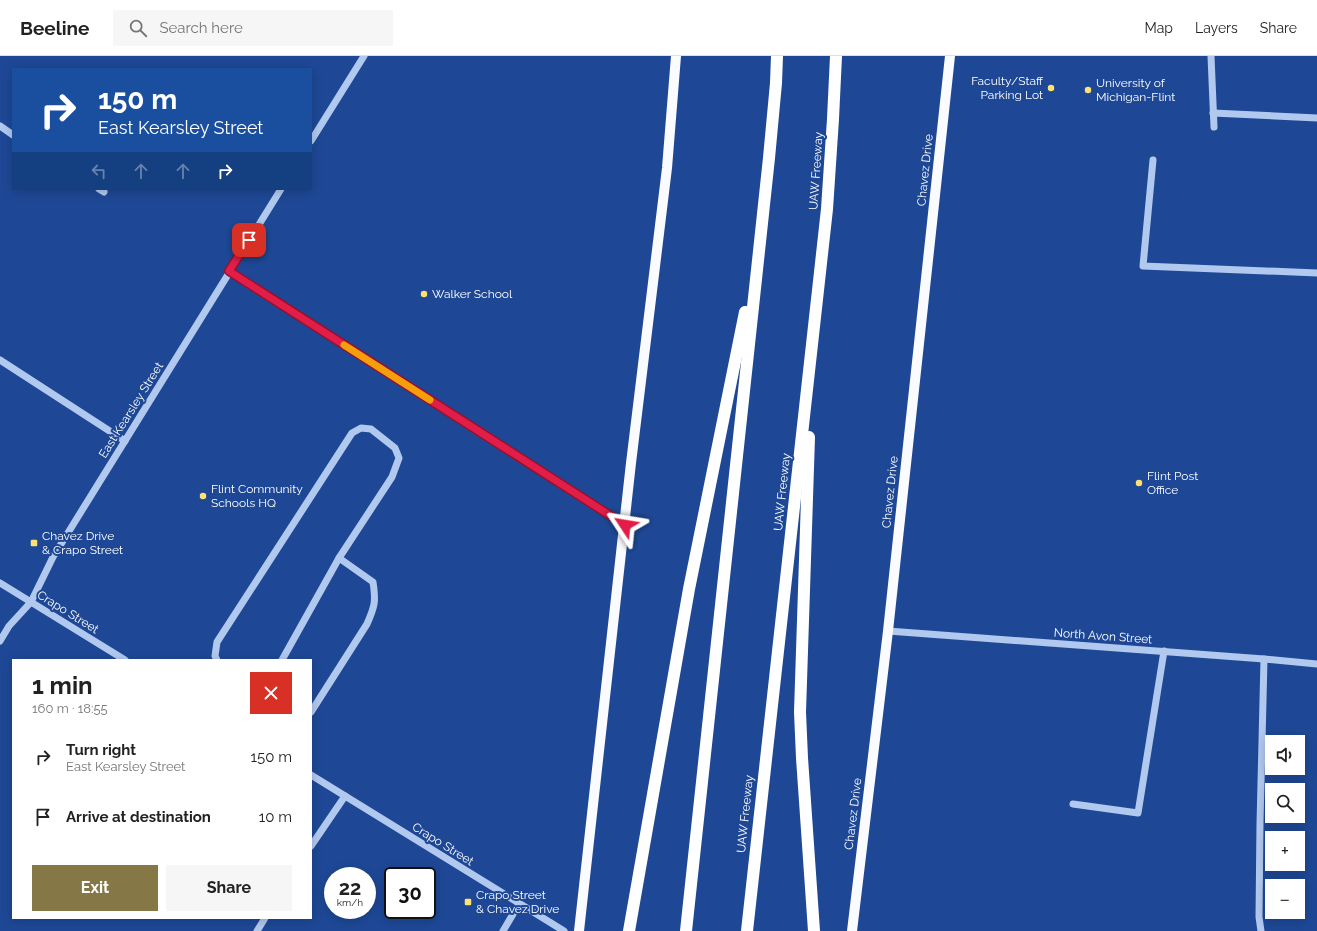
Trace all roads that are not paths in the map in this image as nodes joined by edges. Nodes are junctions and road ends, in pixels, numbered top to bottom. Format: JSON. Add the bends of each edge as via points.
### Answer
{"nodes":[{"id":1,"x":364,"y":56,"type":"edge"},
{"id":2,"x":676,"y":56,"type":"edge"},
{"id":3,"x":777,"y":56,"type":"edge"},
{"id":4,"x":836,"y":56,"type":"edge"},
{"id":5,"x":950,"y":56,"type":"edge"},
{"id":6,"x":1211,"y":56,"type":"edge"},
{"id":7,"x":1214,"y":113,"type":"junction"},
{"id":8,"x":1317,"y":118,"type":"edge"},
{"id":9,"x":0,"y":126,"type":"edge"},
{"id":10,"x":1214,"y":127,"type":"dead end"},
{"id":11,"x":12,"y":134,"type":"edge"},
{"id":12,"x":312,"y":139,"type":"edge"},
{"id":13,"x":1153,"y":160,"type":"dead end"},
{"id":14,"x":280,"y":190,"type":"edge"},
{"id":15,"x":760,"y":239,"type":"junction"},
{"id":16,"x":229,"y":271,"type":"junction"},
{"id":17,"x":1317,"y":273,"type":"edge"},
{"id":18,"x":812,"y":348,"type":"junction"},
{"id":19,"x":0,"y":360,"type":"edge"},
{"id":20,"x":125,"y":441,"type":"junction"},
{"id":21,"x":625,"y":525,"type":"junction"},
{"id":22,"x":339,"y":558,"type":"junction"},
{"id":23,"x":0,"y":583,"type":"edge"},
{"id":24,"x":31,"y":602,"type":"junction"},
{"id":25,"x":888,"y":631,"type":"junction"},
{"id":26,"x":0,"y":640,"type":"edge"},
{"id":27,"x":1164,"y":652,"type":"junction"},
{"id":28,"x":123,"y":659,"type":"edge"},
{"id":29,"x":216,"y":659,"type":"edge"},
{"id":30,"x":283,"y":659,"type":"edge"},
{"id":31,"x":1264,"y":659,"type":"junction"},
{"id":32,"x":1317,"y":664,"type":"edge"},
{"id":33,"x":312,"y":710,"type":"edge"},
{"id":34,"x":312,"y":776,"type":"edge"},
{"id":35,"x":345,"y":796,"type":"junction"},
{"id":36,"x":1073,"y":804,"type":"dead end"},
{"id":37,"x":312,"y":845,"type":"edge"},
{"id":38,"x":519,"y":904,"type":"junction"},
{"id":39,"x":265,"y":919,"type":"edge"},
{"id":40,"x":257,"y":931,"type":"edge"},
{"id":41,"x":503,"y":931,"type":"edge"},
{"id":42,"x":564,"y":931,"type":"edge"},
{"id":43,"x":579,"y":931,"type":"edge"},
{"id":44,"x":629,"y":931,"type":"edge"},
{"id":45,"x":686,"y":931,"type":"edge"},
{"id":46,"x":746,"y":931,"type":"edge"},
{"id":47,"x":814,"y":931,"type":"edge"},
{"id":48,"x":852,"y":931,"type":"edge"},
{"id":49,"x":1261,"y":931,"type":"edge"}],
"edges":[{"from":1,"to":12,"type":"street"},
{"from":2,"to":21,"type":"main road","via":[[667,168]]},
{"from":3,"to":15,"type":"highway"},
{"from":4,"to":18,"type":"highway","name":"UAW Freeway","via":[[827,209]]},
{"from":5,"to":25,"type":"main road","name":"Chavez Drive"},
{"from":6,"to":7,"type":"street"},
{"from":7,"to":8,"type":"street"},
{"from":7,"to":10,"type":"street"},
{"from":9,"to":11,"type":"street"},
{"from":13,"to":17,"type":"street","via":[[1144,266]]},
{"from":14,"to":16,"type":"street","name":"East Kearsley Street"},
{"from":15,"to":44,"type":"highway","via":[[689,589]]},
{"from":15,"to":45,"type":"highway"},
{"from":16,"to":20,"type":"street","name":"East Kearsley Street"},
{"from":16,"to":21,"type":"street"},
{"from":18,"to":46,"type":"highway","name":"UAW Freeway"},
{"from":18,"to":47,"type":"highway","via":[[800,712]]},
{"from":19,"to":20,"type":"street"},
{"from":20,"to":24,"type":"street","name":"East Kearsley Street","via":[[53,557]]},
{"from":21,"to":43,"type":"main road"},
{"from":22,"to":29,"type":"street","via":[[392,477],[399,458],[395,448],[371,429],[361,428],[352,433],[217,642]]},
{"from":22,"to":30,"type":"street"},
{"from":22,"to":33,"type":"street","via":[[373,582],[376,598],[367,624]]},
{"from":23,"to":24,"type":"street","name":"Crapo Street"},
{"from":24,"to":26,"type":"street","name":"East Kearsley Street"},
{"from":24,"to":28,"type":"street","name":"Crapo Street"},
{"from":25,"to":27,"type":"street","name":"North Avon Street"},
{"from":25,"to":48,"type":"main road","name":"Chavez Drive"},
{"from":27,"to":31,"type":"street","name":"North Avon Street"},
{"from":27,"to":36,"type":"street","via":[[1138,813]]},
{"from":31,"to":32,"type":"street","name":"North Avon Street"},
{"from":31,"to":49,"type":"street","via":[[1260,832]]},
{"from":34,"to":35,"type":"street","name":"Crapo Street"},
{"from":35,"to":37,"type":"street"},
{"from":35,"to":38,"type":"street","name":"Crapo Street"},
{"from":38,"to":41,"type":"street"},
{"from":38,"to":42,"type":"street","name":"Crapo Street"},
{"from":39,"to":40,"type":"street"}]}
